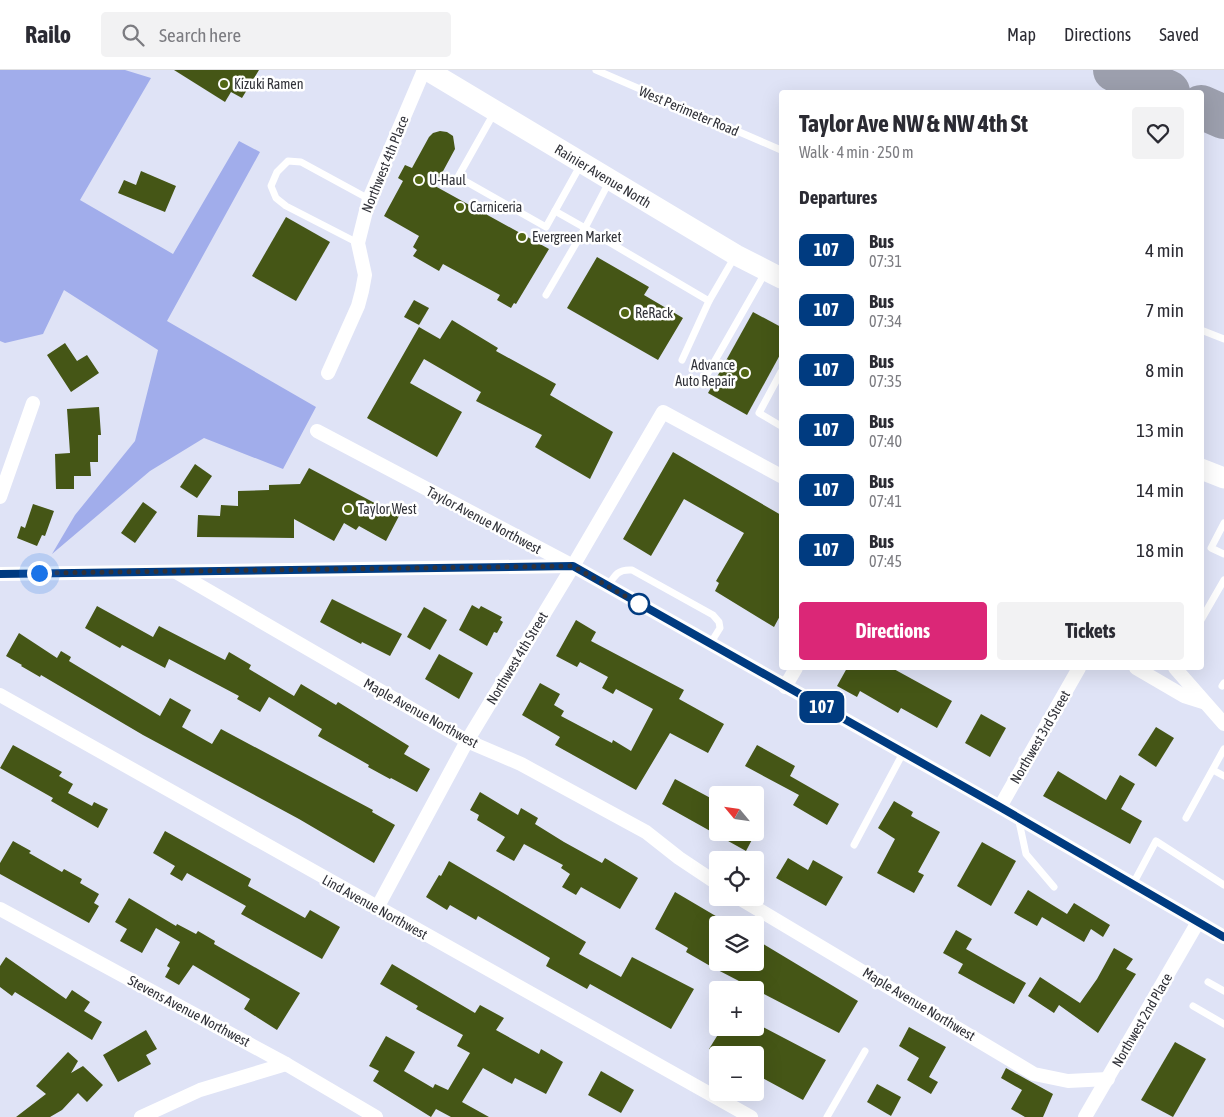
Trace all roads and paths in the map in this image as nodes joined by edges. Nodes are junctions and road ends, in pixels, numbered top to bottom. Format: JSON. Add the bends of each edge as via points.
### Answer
{"nodes":[{"id":1,"x":426,"y":70,"type":"edge"},
{"id":2,"x":596,"y":70,"type":"edge"},
{"id":3,"x":495,"y":111,"type":"junction"},
{"id":4,"x":779,"y":149,"type":"edge"},
{"id":5,"x":582,"y":163,"type":"junction"},
{"id":6,"x":610,"y":180,"type":"junction"},
{"id":7,"x":369,"y":199,"type":"junction"},
{"id":8,"x":555,"y":211,"type":"junction"},
{"id":9,"x":585,"y":228,"type":"junction"},
{"id":10,"x":358,"y":243,"type":"junction"},
{"id":11,"x":736,"y":255,"type":"junction"},
{"id":12,"x":774,"y":274,"type":"edge"},
{"id":13,"x":546,"y":295,"type":"dead end"},
{"id":14,"x":709,"y":301,"type":"junction"},
{"id":15,"x":1204,"y":331,"type":"edge"},
{"id":16,"x":1224,"y":340,"type":"edge"},
{"id":17,"x":682,"y":360,"type":"dead end"},
{"id":18,"x":328,"y":373,"type":"dead end"},
{"id":19,"x":779,"y":376,"type":"edge"},
{"id":20,"x":705,"y":378,"type":"dead end"},
{"id":21,"x":33,"y":403,"type":"dead end"},
{"id":22,"x":779,"y":425,"type":"edge"},
{"id":23,"x":317,"y":431,"type":"dead end"},
{"id":24,"x":1204,"y":470,"type":"edge"},
{"id":25,"x":779,"y":475,"type":"edge"},
{"id":26,"x":1224,"y":478,"type":"edge"},
{"id":27,"x":0,"y":497,"type":"edge"},
{"id":28,"x":1224,"y":523,"type":"edge"},
{"id":29,"x":1224,"y":554,"type":"edge"},
{"id":30,"x":573,"y":566,"type":"junction"},
{"id":31,"x":176,"y":572,"type":"junction"},
{"id":32,"x":0,"y":574,"type":"edge"},
{"id":33,"x":1224,"y":580,"type":"edge"},
{"id":34,"x":608,"y":586,"type":"junction"},
{"id":35,"x":1204,"y":615,"type":"edge"},
{"id":36,"x":710,"y":644,"type":"junction"},
{"id":37,"x":795,"y":670,"type":"edge"},
{"id":38,"x":1078,"y":670,"type":"edge"},
{"id":39,"x":1139,"y":670,"type":"edge"},
{"id":40,"x":1177,"y":670,"type":"edge"},
{"id":41,"x":785,"y":687,"type":"junction"},
{"id":42,"x":0,"y":695,"type":"edge"},
{"id":43,"x":1203,"y":702,"type":"junction"},
{"id":44,"x":1224,"y":724,"type":"edge"},
{"id":45,"x":467,"y":741,"type":"junction"},
{"id":46,"x":1224,"y":749,"type":"edge"},
{"id":47,"x":903,"y":752,"type":"junction"},
{"id":48,"x":1213,"y":770,"type":"junction"},
{"id":49,"x":1224,"y":776,"type":"edge"},
{"id":50,"x":1000,"y":807,"type":"junction"},
{"id":51,"x":1018,"y":817,"type":"junction"},
{"id":52,"x":1186,"y":818,"type":"dead end"},
{"id":53,"x":854,"y":845,"type":"dead end"},
{"id":54,"x":709,"y":878,"type":"edge"},
{"id":55,"x":1133,"y":884,"type":"junction"},
{"id":56,"x":1224,"y":884,"type":"edge"},
{"id":57,"x":1054,"y":887,"type":"dead end"},
{"id":58,"x":752,"y":906,"type":"edge"},
{"id":59,"x":378,"y":908,"type":"junction"},
{"id":60,"x":0,"y":909,"type":"edge"},
{"id":61,"x":1198,"y":922,"type":"junction"},
{"id":62,"x":1224,"y":937,"type":"edge"},
{"id":63,"x":1208,"y":982,"type":"dead end"},
{"id":64,"x":1224,"y":991,"type":"edge"},
{"id":65,"x":1193,"y":1006,"type":"dead end"},
{"id":66,"x":1224,"y":1024,"type":"edge"},
{"id":67,"x":865,"y":1051,"type":"dead end"},
{"id":68,"x":286,"y":1064,"type":"junction"},
{"id":69,"x":1108,"y":1078,"type":"junction"},
{"id":70,"x":141,"y":1117,"type":"edge"},
{"id":71,"x":376,"y":1117,"type":"edge"},
{"id":72,"x":751,"y":1117,"type":"edge"},
{"id":73,"x":827,"y":1117,"type":"edge"},
{"id":74,"x":1085,"y":1117,"type":"edge"}],
"edges":[{"from":1,"to":3,"type":"main road","name":"Rainier Avenue North"},
{"from":1,"to":7,"type":"street","name":"Northwest 4th Place"},
{"from":2,"to":4,"type":"lane","name":"West Perimeter Road"},
{"from":3,"to":5,"type":"main road","name":"Rainier Avenue North"},
{"from":3,"to":8,"type":"lane","via":[[458,177],[546,227]]},
{"from":5,"to":6,"type":"main road","name":"Rainier Avenue North"},
{"from":5,"to":8,"type":"lane"},
{"from":6,"to":9,"type":"lane"},
{"from":6,"to":11,"type":"main road","name":"Rainier Avenue North"},
{"from":7,"to":10,"type":"street","name":"Northwest 4th Place"},
{"from":7,"to":10,"type":"lane","via":[[301,162],[288,162],[277,172],[272,186],[276,198],[286,206]]},
{"from":8,"to":9,"type":"lane"},
{"from":9,"to":13,"type":"lane"},
{"from":9,"to":14,"type":"lane"},
{"from":10,"to":18,"type":"street","name":"Northwest 4th Place","via":[[365,275],[362,290]]},
{"from":11,"to":12,"type":"main road","name":"Rainier Avenue North"},
{"from":11,"to":14,"type":"lane"},
{"from":12,"to":20,"type":"lane"},
{"from":14,"to":17,"type":"lane"},
{"from":15,"to":16,"type":"lane"},
{"from":19,"to":22,"type":"lane","via":[[759,414]]},
{"from":21,"to":27,"type":"street"},
{"from":23,"to":30,"type":"street","name":"Taylor Avenue Northwest"},
{"from":24,"to":26,"type":"main road"},
{"from":25,"to":30,"type":"street","name":"Northwest 4th Street","via":[[663,412]]},
{"from":28,"to":29,"type":"lane","via":[[1211,548]]},
{"from":30,"to":31,"type":"street"},
{"from":30,"to":34,"type":"street","name":"Taylor Avenue Northwest"},
{"from":30,"to":45,"type":"street","name":"Northwest 4th Street"},
{"from":31,"to":32,"type":"street"},
{"from":31,"to":45,"type":"street","name":"Maple Avenue Northwest"},
{"from":33,"to":35,"type":"lane"},
{"from":34,"to":36,"type":"street","name":"Taylor Avenue Northwest"},
{"from":34,"to":36,"type":"lane","via":[[623,569],[632,570],[713,615],[720,628]]},
{"from":36,"to":41,"type":"street","name":"Taylor Avenue Northwest"},
{"from":37,"to":41,"type":"street"},
{"from":38,"to":50,"type":"street","name":"Northwest 3rd Street"},
{"from":39,"to":43,"type":"street","via":[[1184,696]]},
{"from":40,"to":43,"type":"street"},
{"from":41,"to":47,"type":"street","name":"Taylor Avenue Northwest"},
{"from":42,"to":59,"type":"street","name":"Lind Avenue Northwest"},
{"from":43,"to":44,"type":"street"},
{"from":45,"to":54,"type":"street","name":"Maple Avenue Northwest","via":[[521,764],[646,832]]},
{"from":45,"to":59,"type":"street","name":"Northwest 4th Street"},
{"from":46,"to":48,"type":"lane"},
{"from":47,"to":50,"type":"street","name":"Taylor Avenue Northwest"},
{"from":47,"to":53,"type":"lane"},
{"from":48,"to":49,"type":"lane"},
{"from":48,"to":52,"type":"lane"},
{"from":50,"to":51,"type":"street","name":"Taylor Avenue Northwest"},
{"from":51,"to":55,"type":"street","name":"Taylor Avenue Northwest"},
{"from":51,"to":57,"type":"lane","via":[[1026,854]]},
{"from":55,"to":56,"type":"lane","via":[[1156,842]]},
{"from":55,"to":61,"type":"street","name":"Taylor Avenue Northwest"},
{"from":58,"to":69,"type":"street","name":"Maple Avenue Northwest","via":[[1034,1074],[1068,1081]]},
{"from":59,"to":72,"type":"street","name":"Lind Avenue Northwest"},
{"from":60,"to":68,"type":"street","name":"Stevens Avenue Northwest"},
{"from":61,"to":62,"type":"street","name":"Taylor Avenue Northwest"},
{"from":61,"to":69,"type":"street","name":"Northwest 2nd Place"},
{"from":63,"to":64,"type":"lane"},
{"from":65,"to":66,"type":"lane"},
{"from":67,"to":73,"type":"lane"},
{"from":68,"to":70,"type":"street","via":[[200,1090]]},
{"from":68,"to":71,"type":"street","name":"Stevens Avenue Northwest"},
{"from":69,"to":74,"type":"street","name":"Northwest 2nd Place"}]}
